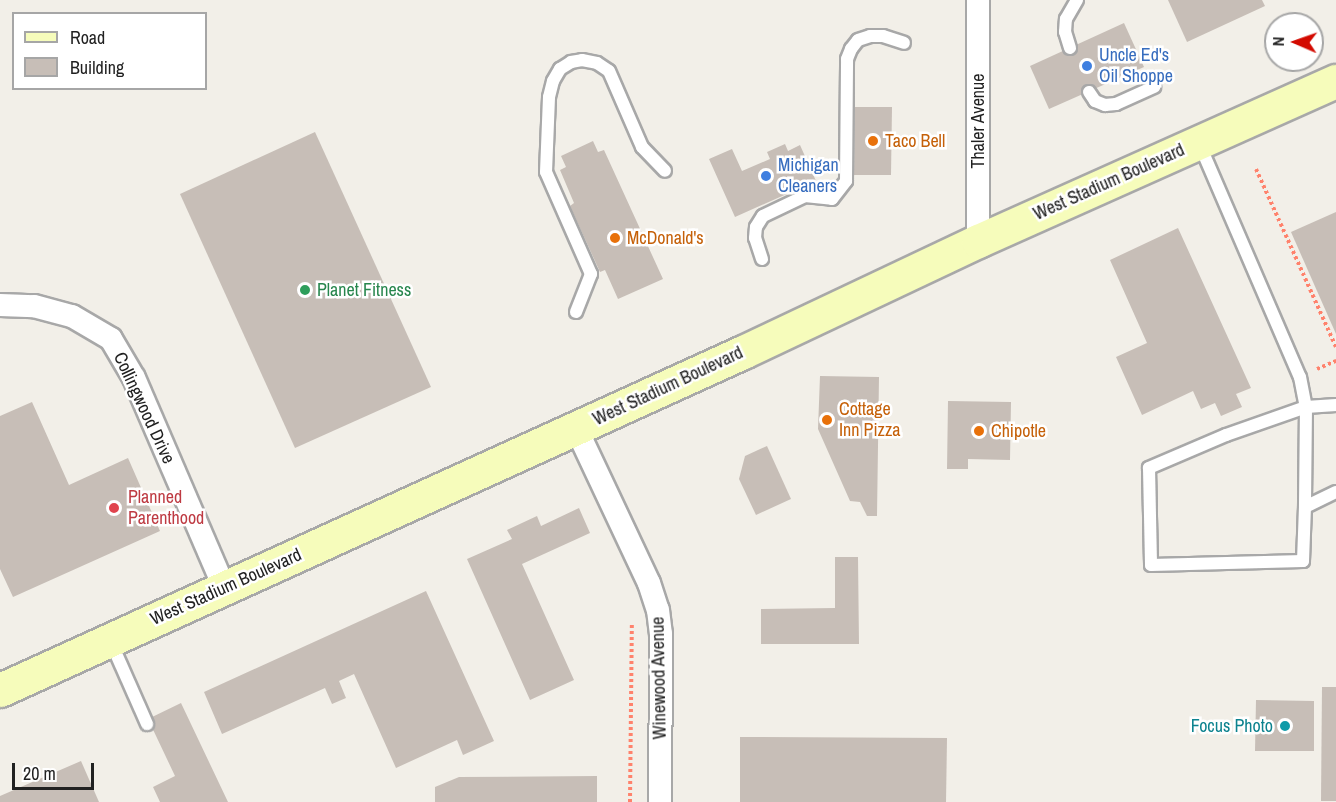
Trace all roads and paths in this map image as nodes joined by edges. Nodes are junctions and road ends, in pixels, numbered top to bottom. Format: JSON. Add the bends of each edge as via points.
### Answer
{"nodes":[{"id":1,"x":978,"y":0,"type":"edge"},
{"id":2,"x":1077,"y":0,"type":"edge"},
{"id":3,"x":904,"y":43,"type":"dead end"},
{"id":4,"x":1070,"y":48,"type":"dead end"},
{"id":5,"x":1335,"y":86,"type":"edge"},
{"id":6,"x":1154,"y":87,"type":"dead end"},
{"id":7,"x":1089,"y":92,"type":"dead end"},
{"id":8,"x":1199,"y":142,"type":"junction"},
{"id":9,"x":1256,"y":169,"type":"dead end"},
{"id":10,"x":665,"y":171,"type":"dead end"},
{"id":11,"x":978,"y":241,"type":"junction"},
{"id":12,"x":762,"y":259,"type":"dead end"},
{"id":13,"x":0,"y":304,"type":"edge"},
{"id":14,"x":576,"y":312,"type":"dead end"},
{"id":15,"x":1336,"y":347,"type":"edge"},
{"id":16,"x":1336,"y":405,"type":"edge"},
{"id":17,"x":1306,"y":407,"type":"junction"},
{"id":18,"x":576,"y":428,"type":"junction"},
{"id":19,"x":1336,"y":492,"type":"edge"},
{"id":20,"x":1305,"y":507,"type":"junction"},
{"id":21,"x":224,"y":587,"type":"junction"},
{"id":22,"x":632,"y":616,"type":"dead end"},
{"id":23,"x":110,"y":639,"type":"junction"},
{"id":24,"x":0,"y":690,"type":"edge"},
{"id":25,"x":147,"y":724,"type":"dead end"},
{"id":26,"x":630,"y":802,"type":"edge"},
{"id":27,"x":660,"y":802,"type":"edge"}],
"edges":[{"from":1,"to":11,"type":"street","name":"Thaler Avenue"},
{"from":2,"to":4,"type":"lane","via":[[1066,19]]},
{"from":3,"to":12,"type":"lane","via":[[870,36],[858,40],[851,49],[847,59],[846,181],[832,200],[805,196],[763,216],[755,238]]},
{"from":5,"to":8,"type":"main road","name":"West Stadium Boulevard"},
{"from":6,"to":7,"type":"lane","via":[[1105,105],[1095,101]]},
{"from":8,"to":11,"type":"main road","name":"West Stadium Boulevard"},
{"from":8,"to":17,"type":"lane","via":[[1300,377]]},
{"from":9,"to":15,"type":"path"},
{"from":10,"to":14,"type":"lane","via":[[642,147],[609,71],[582,60],[560,69],[549,98],[546,172],[591,274]]},
{"from":11,"to":18,"type":"main road","name":"West Stadium Boulevard"},
{"from":13,"to":21,"type":"street","name":"Collingwood Drive","via":[[34,306],[72,316],[111,339],[134,378]]},
{"from":16,"to":17,"type":"lane"},
{"from":17,"to":20,"type":"lane"},
{"from":17,"to":20,"type":"lane","via":[[1149,468],[1151,565],[1304,561]]},
{"from":18,"to":21,"type":"main road","name":"West Stadium Boulevard"},
{"from":18,"to":27,"type":"street","name":"Winewood Avenue","via":[[658,610]]},
{"from":19,"to":20,"type":"lane"},
{"from":21,"to":23,"type":"main road","name":"West Stadium Boulevard"},
{"from":22,"to":26,"type":"path"},
{"from":23,"to":24,"type":"main road","name":"West Stadium Boulevard"},
{"from":23,"to":25,"type":"lane"}]}
